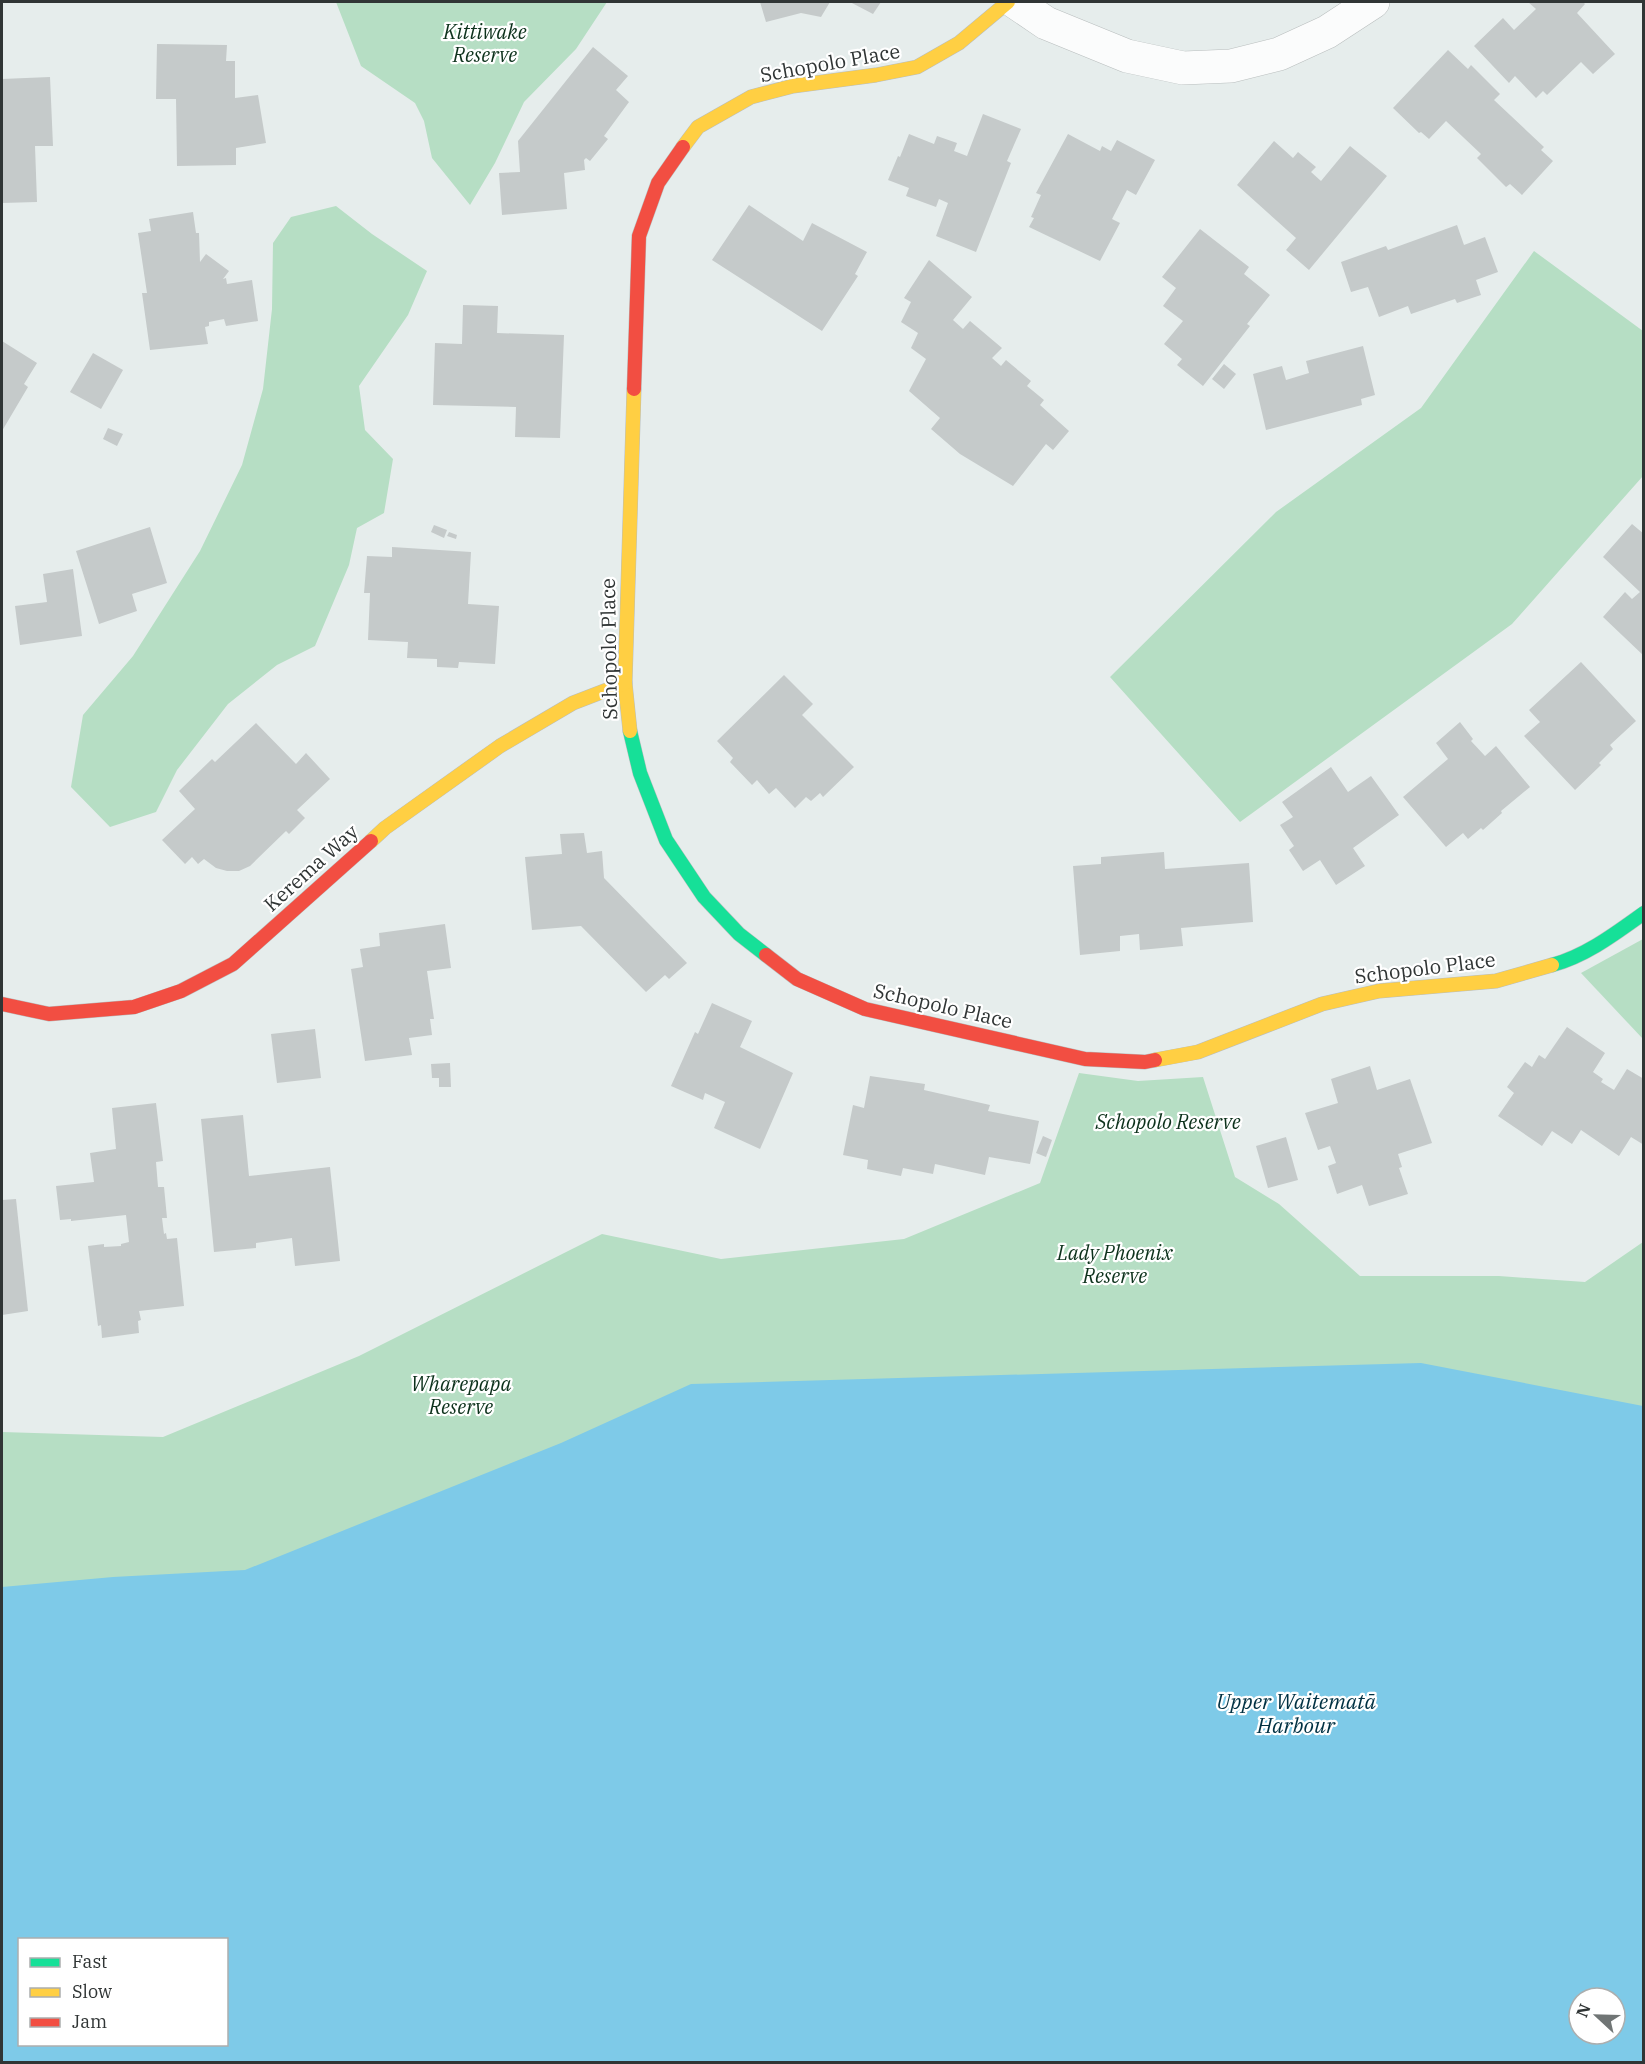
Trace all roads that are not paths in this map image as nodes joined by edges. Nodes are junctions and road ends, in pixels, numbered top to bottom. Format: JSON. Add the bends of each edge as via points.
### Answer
{"nodes":[{"id":1,"x":1008,"y":2,"type":"edge"},
{"id":2,"x":1015,"y":2,"type":"edge"},
{"id":3,"x":1373,"y":2,"type":"edge"},
{"id":4,"x":625,"y":683,"type":"junction"},
{"id":5,"x":1644,"y":913,"type":"edge"},
{"id":6,"x":2,"y":1004,"type":"edge"}],
"edges":[{"from":1,"to":4,"type":"street","name":"Schopolo Place","via":[[959,43],[917,67],[793,86],[751,97],[698,127],[658,183],[639,236]]},
{"from":2,"to":3,"type":"street","via":[[1046,23],[1127,56],[1183,68],[1231,66],[1279,54],[1327,32]]},
{"from":4,"to":5,"type":"street","name":"Schopolo Place","via":[[631,740],[666,840],[704,897],[739,934],[797,979],[865,1009],[1085,1059],[1145,1062],[1198,1052],[1322,1004],[1379,990],[1496,981],[1561,963],[1605,940]]},
{"from":4,"to":6,"type":"street","name":"Kerema Way","via":[[573,703],[490,753],[385,828],[223,970],[181,991],[134,1007],[49,1014]]}]}
